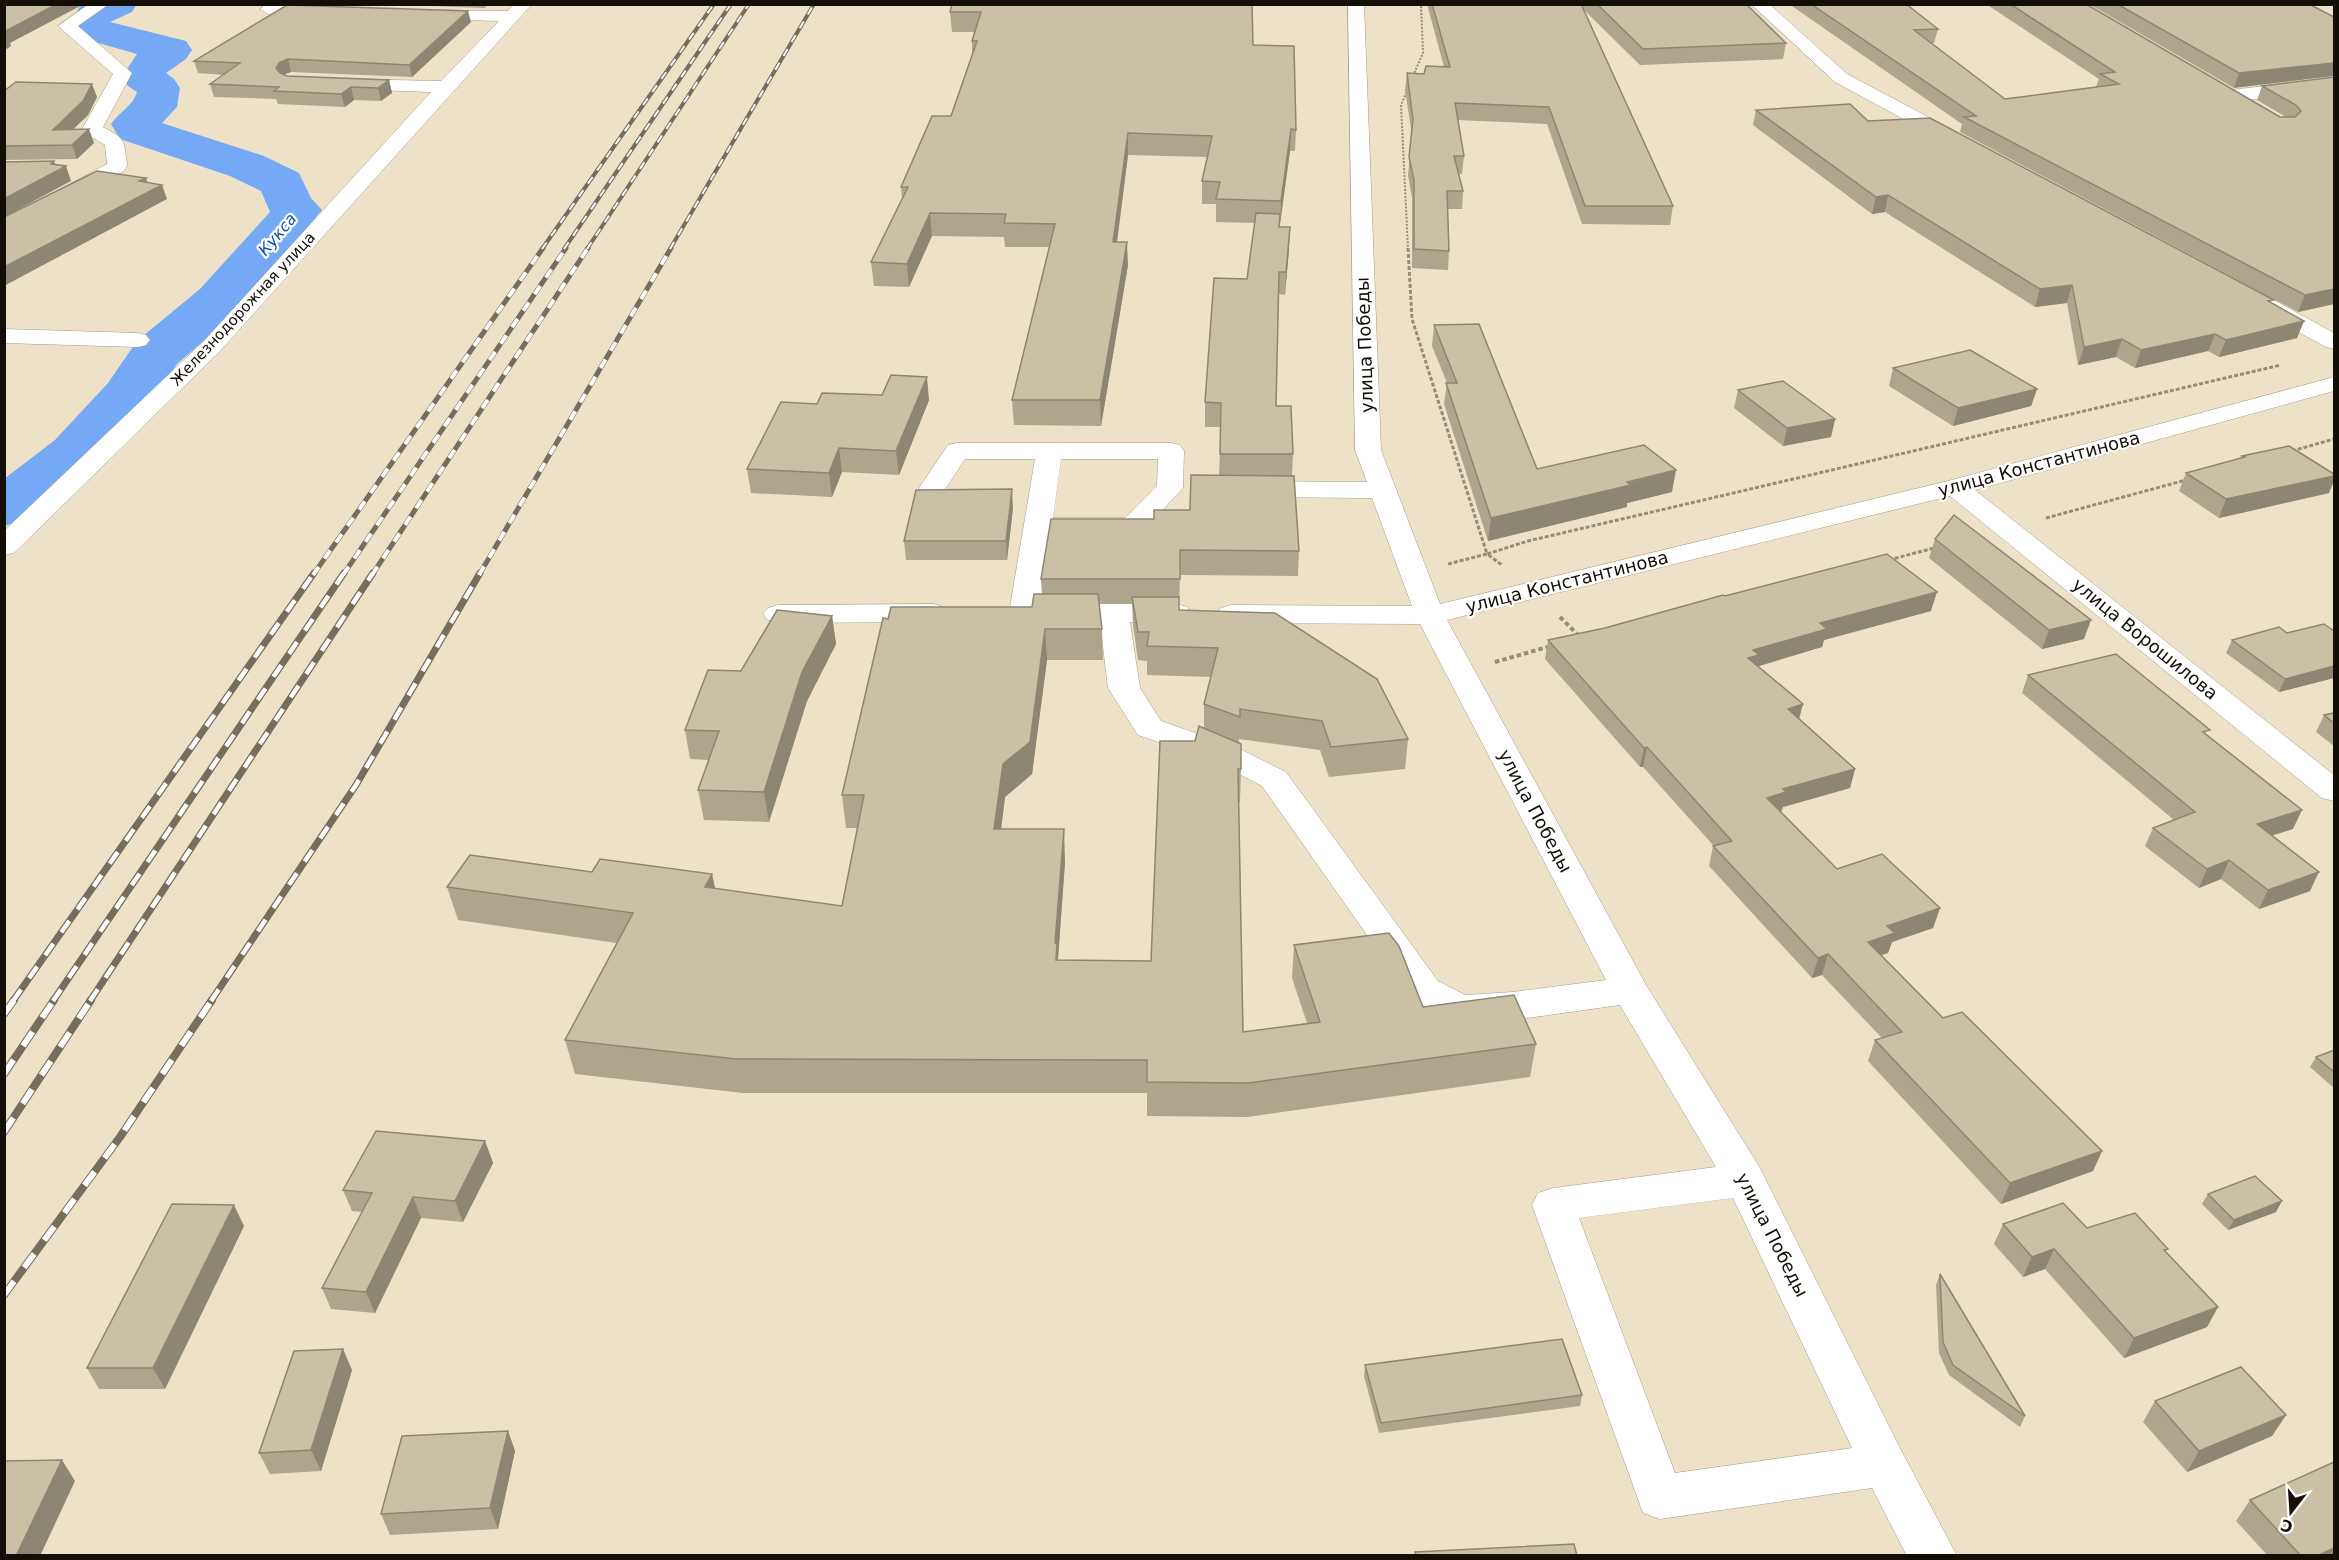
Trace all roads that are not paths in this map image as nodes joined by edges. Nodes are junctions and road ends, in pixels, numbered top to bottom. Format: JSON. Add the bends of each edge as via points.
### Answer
{"nodes":[{"id":1,"x":101,"y":4,"type":"edge"},
{"id":2,"x":1356,"y":4,"type":"edge"},
{"id":3,"x":1759,"y":4,"type":"edge"},
{"id":4,"x":268,"y":9,"type":"dead end"},
{"id":5,"x":519,"y":10,"type":"edge"},
{"id":6,"x":338,"y":11,"type":"edge"},
{"id":7,"x":408,"y":13,"type":"edge"},
{"id":8,"x":327,"y":82,"type":"edge"},
{"id":9,"x":2334,"y":84,"type":"edge"},
{"id":10,"x":2211,"y":85,"type":"edge"},
{"id":11,"x":446,"y":87,"type":"junction"},
{"id":12,"x":2231,"y":96,"type":"junction"},
{"id":13,"x":2252,"y":108,"type":"edge"},
{"id":14,"x":1977,"y":151,"type":"edge"},
{"id":15,"x":117,"y":167,"type":"junction"},
{"id":16,"x":72,"y":168,"type":"dead end"},
{"id":17,"x":4,"y":229,"type":"edge"},
{"id":18,"x":2248,"y":296,"type":"edge"},
{"id":19,"x":4,"y":336,"type":"edge"},
{"id":20,"x":138,"y":340,"type":"dead end"},
{"id":21,"x":2333,"y":340,"type":"edge"},
{"id":22,"x":188,"y":343,"type":"dead end"},
{"id":23,"x":212,"y":346,"type":"junction"},
{"id":24,"x":2334,"y":384,"type":"edge"},
{"id":25,"x":1049,"y":451,"type":"junction"},
{"id":26,"x":1955,"y":487,"type":"junction"},
{"id":27,"x":932,"y":488,"type":"edge"},
{"id":28,"x":1229,"y":489,"type":"edge"},
{"id":29,"x":1383,"y":490,"type":"junction"},
{"id":30,"x":1038,"y":526,"type":"junction"},
{"id":31,"x":4,"y":547,"type":"edge"},
{"id":32,"x":966,"y":613,"type":"edge"},
{"id":33,"x":1114,"y":613,"type":"junction"},
{"id":34,"x":778,"y":614,"type":"edge"},
{"id":35,"x":1430,"y":615,"type":"junction"},
{"id":36,"x":2334,"y":792,"type":"edge"},
{"id":37,"x":1630,"y":990,"type":"junction"},
{"id":38,"x":1745,"y":1180,"type":"junction"},
{"id":39,"x":1884,"y":1465,"type":"junction"},
{"id":40,"x":1933,"y":1556,"type":"edge"}],
"edges":[{"from":1,"to":15,"type":"street","via":[[67,26],[123,73],[93,129],[115,141]]},
{"from":2,"to":29,"type":"street","name":"улица Победы","via":[[1368,450]]},
{"from":3,"to":14,"type":"street","via":[[1841,78]]},
{"from":4,"to":6,"type":"street"},
{"from":5,"to":7,"type":"street","name":"Железнодорожная улица"},
{"from":5,"to":11,"type":"street","name":"Железнодорожная улица"},
{"from":8,"to":11,"type":"street"},
{"from":9,"to":12,"type":"street"},
{"from":10,"to":12,"type":"street"},
{"from":11,"to":23,"type":"street","name":"Железнодорожная улица"},
{"from":12,"to":13,"type":"street"},
{"from":15,"to":16,"type":"street"},
{"from":15,"to":17,"type":"street"},
{"from":18,"to":21,"type":"street"},
{"from":19,"to":20,"type":"street"},
{"from":22,"to":23,"type":"street"},
{"from":23,"to":31,"type":"street","name":"Железнодорожная улица"},
{"from":24,"to":26,"type":"street","name":"улица Константинова"},
{"from":25,"to":27,"type":"street","via":[[957,451]]},
{"from":25,"to":30,"type":"street"},
{"from":25,"to":30,"type":"street","via":[[1171,451],[1182,488],[1132,526]]},
{"from":26,"to":35,"type":"street","name":"улица Константинова"},
{"from":26,"to":36,"type":"street","name":"улица Ворошилова"},
{"from":28,"to":29,"type":"street"},
{"from":29,"to":35,"type":"street","name":"улица Победы"},
{"from":30,"to":33,"type":"street","name":"улица Константинова","via":[[1013,613]]},
{"from":32,"to":34,"type":"street"},
{"from":33,"to":35,"type":"street","name":"улица Константинова"},
{"from":33,"to":37,"type":"street","via":[[1124,688],[1149,729],[1227,755],[1274,779],[1425,990],[1459,1009]]},
{"from":35,"to":37,"type":"street","name":"улица Победы"},
{"from":37,"to":38,"type":"street","name":"улица Победы"},
{"from":38,"to":39,"type":"street","name":"улица Победы"},
{"from":38,"to":39,"type":"street","via":[[1553,1205],[1660,1497]]},
{"from":39,"to":40,"type":"street","name":"улица Победы"}]}
